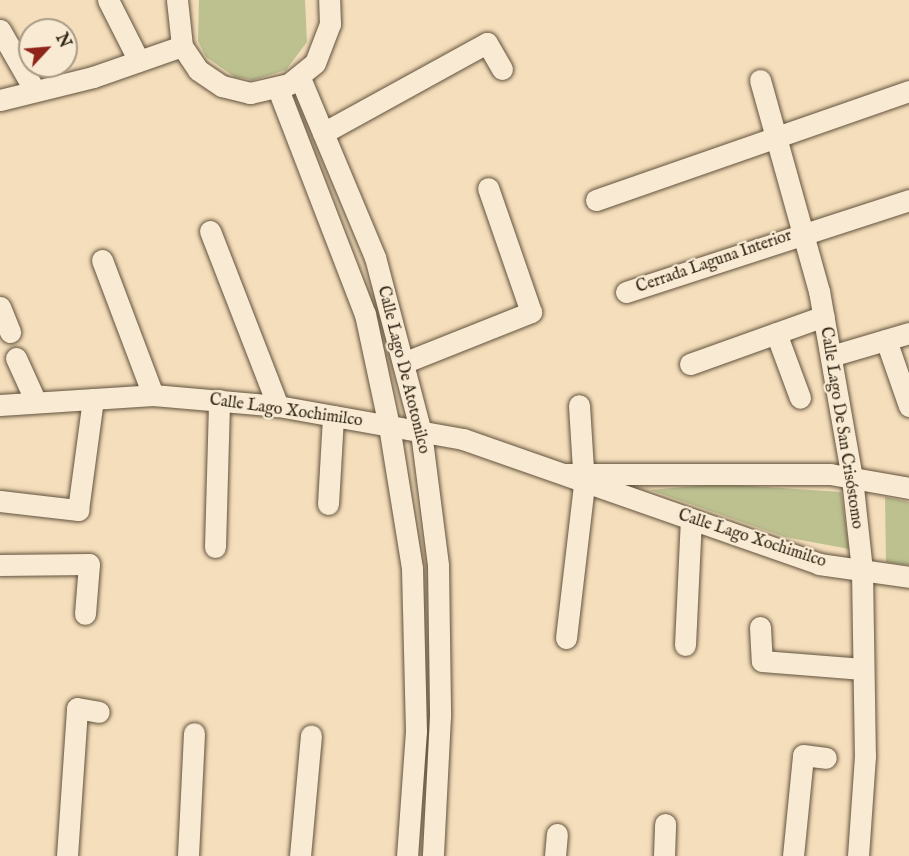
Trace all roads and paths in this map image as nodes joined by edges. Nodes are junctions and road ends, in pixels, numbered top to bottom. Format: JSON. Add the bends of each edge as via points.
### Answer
{"nodes":[{"id":1,"x":108,"y":0,"type":"edge"},
{"id":2,"x":177,"y":0,"type":"edge"},
{"id":3,"x":329,"y":0,"type":"edge"},
{"id":4,"x":0,"y":30,"type":"edge"},
{"id":5,"x":182,"y":46,"type":"junction"},
{"id":6,"x":139,"y":61,"type":"junction"},
{"id":7,"x":502,"y":69,"type":"dead end"},
{"id":8,"x":300,"y":78,"type":"junction"},
{"id":9,"x":760,"y":80,"type":"dead end"},
{"id":10,"x":278,"y":89,"type":"junction"},
{"id":11,"x":35,"y":91,"type":"junction"},
{"id":12,"x":909,"y":91,"type":"edge"},
{"id":13,"x":0,"y":100,"type":"edge"},
{"id":14,"x":323,"y":133,"type":"junction"},
{"id":15,"x":776,"y":136,"type":"junction"},
{"id":16,"x":488,"y":188,"type":"dead end"},
{"id":17,"x":596,"y":200,"type":"dead end"},
{"id":18,"x":909,"y":200,"type":"edge"},
{"id":19,"x":210,"y":231,"type":"dead end"},
{"id":20,"x":803,"y":232,"type":"junction"},
{"id":21,"x":102,"y":260,"type":"dead end"},
{"id":22,"x":626,"y":292,"type":"dead end"},
{"id":23,"x":0,"y":307,"type":"edge"},
{"id":24,"x":824,"y":316,"type":"junction"},
{"id":25,"x":10,"y":332,"type":"dead end"},
{"id":26,"x":776,"y":333,"type":"junction"},
{"id":27,"x":909,"y":333,"type":"edge"},
{"id":28,"x":886,"y":340,"type":"junction"},
{"id":29,"x":831,"y":356,"type":"junction"},
{"id":30,"x":16,"y":358,"type":"dead end"},
{"id":31,"x":403,"y":363,"type":"junction"},
{"id":32,"x":690,"y":364,"type":"dead end"},
{"id":33,"x":153,"y":395,"type":"junction"},
{"id":34,"x":800,"y":398,"type":"dead end"},
{"id":35,"x":93,"y":399,"type":"junction"},
{"id":36,"x":219,"y":400,"type":"junction"},
{"id":37,"x":36,"y":402,"type":"junction"},
{"id":38,"x":0,"y":405,"type":"edge"},
{"id":39,"x":579,"y":405,"type":"dead end"},
{"id":40,"x":278,"y":406,"type":"junction"},
{"id":41,"x":909,"y":406,"type":"edge"},
{"id":42,"x":333,"y":416,"type":"junction"},
{"id":43,"x":388,"y":426,"type":"junction"},
{"id":44,"x":421,"y":432,"type":"junction"},
{"id":45,"x":578,"y":477,"type":"junction"},
{"id":46,"x":852,"y":478,"type":"junction"},
{"id":47,"x":909,"y":488,"type":"edge"},
{"id":48,"x":0,"y":501,"type":"edge"},
{"id":49,"x":328,"y":504,"type":"dead end"},
{"id":50,"x":691,"y":519,"type":"junction"},
{"id":51,"x":215,"y":547,"type":"dead end"},
{"id":52,"x":0,"y":565,"type":"edge"},
{"id":53,"x":862,"y":570,"type":"junction"},
{"id":54,"x":909,"y":577,"type":"edge"},
{"id":55,"x":85,"y":614,"type":"dead end"},
{"id":56,"x":760,"y":627,"type":"dead end"},
{"id":57,"x":566,"y":638,"type":"dead end"},
{"id":58,"x":685,"y":645,"type":"dead end"},
{"id":59,"x":863,"y":669,"type":"junction"},
{"id":60,"x":99,"y":712,"type":"dead end"},
{"id":61,"x":194,"y":733,"type":"dead end"},
{"id":62,"x":311,"y":736,"type":"dead end"},
{"id":63,"x":826,"y":758,"type":"dead end"},
{"id":64,"x":665,"y":824,"type":"dead end"},
{"id":65,"x":557,"y":834,"type":"dead end"},
{"id":66,"x":67,"y":856,"type":"edge"},
{"id":67,"x":188,"y":856,"type":"edge"},
{"id":68,"x":300,"y":856,"type":"edge"},
{"id":69,"x":407,"y":856,"type":"edge"},
{"id":70,"x":433,"y":856,"type":"edge"},
{"id":71,"x":555,"y":856,"type":"edge"},
{"id":72,"x":664,"y":856,"type":"edge"},
{"id":73,"x":793,"y":856,"type":"edge"},
{"id":74,"x":858,"y":856,"type":"edge"}],
"edges":[{"from":1,"to":6,"type":"street"},
{"from":2,"to":5,"type":"street"},
{"from":3,"to":8,"type":"street","via":[[325,44]]},
{"from":4,"to":11,"type":"street"},
{"from":5,"to":6,"type":"street"},
{"from":5,"to":10,"type":"street","via":[[198,70],[222,86],[250,93]]},
{"from":6,"to":11,"type":"street"},
{"from":7,"to":14,"type":"street","via":[[487,42]]},
{"from":8,"to":10,"type":"street"},
{"from":8,"to":14,"type":"street","name":"Calle Lago De Atotonilco"},
{"from":9,"to":15,"type":"street","name":"Calle Lago De San Crisóstomo"},
{"from":10,"to":43,"type":"street","name":"Calle Lago De Atotonilco","via":[[365,314]]},
{"from":11,"to":13,"type":"street"},
{"from":12,"to":15,"type":"street"},
{"from":14,"to":31,"type":"street","name":"Calle Lago De Atotonilco","via":[[375,256]]},
{"from":15,"to":17,"type":"street"},
{"from":15,"to":20,"type":"street","name":"Calle Lago De San Crisóstomo"},
{"from":16,"to":31,"type":"street","via":[[531,312]]},
{"from":18,"to":20,"type":"street","name":"Cerrada Laguna Interior"},
{"from":19,"to":40,"type":"street"},
{"from":20,"to":22,"type":"street","name":"Cerrada Laguna Interior"},
{"from":20,"to":24,"type":"street","name":"Calle Lago De San Crisóstomo"},
{"from":21,"to":33,"type":"street"},
{"from":23,"to":25,"type":"street"},
{"from":24,"to":26,"type":"street"},
{"from":24,"to":29,"type":"street","name":"Calle Lago De San Crisóstomo"},
{"from":26,"to":32,"type":"street"},
{"from":26,"to":34,"type":"street"},
{"from":27,"to":28,"type":"street"},
{"from":28,"to":29,"type":"street"},
{"from":28,"to":41,"type":"street"},
{"from":29,"to":46,"type":"street","name":"Calle Lago De San Crisóstomo"},
{"from":30,"to":37,"type":"street"},
{"from":31,"to":44,"type":"street","name":"Calle Lago De Atotonilco"},
{"from":33,"to":35,"type":"street","name":"Calle Lago Xochimilco"},
{"from":33,"to":36,"type":"street","name":"Calle Lago Xochimilco"},
{"from":35,"to":37,"type":"street","name":"Calle Lago Xochimilco"},
{"from":35,"to":48,"type":"street","via":[[78,510]]},
{"from":36,"to":40,"type":"street","name":"Calle Lago Xochimilco"},
{"from":36,"to":51,"type":"street"},
{"from":37,"to":38,"type":"street","name":"Calle Lago Xochimilco"},
{"from":39,"to":45,"type":"street"},
{"from":40,"to":42,"type":"street","name":"Calle Lago Xochimilco"},
{"from":42,"to":43,"type":"street","name":"Calle Lago Xochimilco"},
{"from":42,"to":49,"type":"street"},
{"from":43,"to":44,"type":"street","name":"Calle Lago Xochimilco"},
{"from":43,"to":69,"type":"street","name":"Calle Lago De Atotonilco","via":[[412,568],[416,730]]},
{"from":44,"to":45,"type":"street","name":"Calle Lago Xochimilco","via":[[463,439]]},
{"from":44,"to":70,"type":"street","name":"Calle Lago De Atotonilco","via":[[438,565],[440,716]]},
{"from":45,"to":46,"type":"street","name":"Calle Lago Xochimilco"},
{"from":45,"to":50,"type":"street","name":"Calle Lago Xochimilco"},
{"from":45,"to":57,"type":"street"},
{"from":46,"to":47,"type":"street","name":"Calle Lago Xochimilco"},
{"from":46,"to":53,"type":"street","name":"Calle Lago De San Crisóstomo"},
{"from":50,"to":53,"type":"street","name":"Calle Lago Xochimilco","via":[[819,564]]},
{"from":50,"to":58,"type":"street"},
{"from":52,"to":55,"type":"street","via":[[89,564]]},
{"from":53,"to":54,"type":"street","name":"Calle Lago Xochimilco"},
{"from":53,"to":59,"type":"street","name":"Calle Lago De San Crisóstomo"},
{"from":56,"to":59,"type":"street","via":[[762,661]]},
{"from":59,"to":74,"type":"street","name":"Calle Lago De San Crisóstomo"},
{"from":60,"to":66,"type":"street","via":[[77,708]]},
{"from":61,"to":67,"type":"street"},
{"from":62,"to":68,"type":"street"},
{"from":63,"to":73,"type":"street","via":[[803,755]]},
{"from":64,"to":72,"type":"street"},
{"from":65,"to":71,"type":"street"}]}
